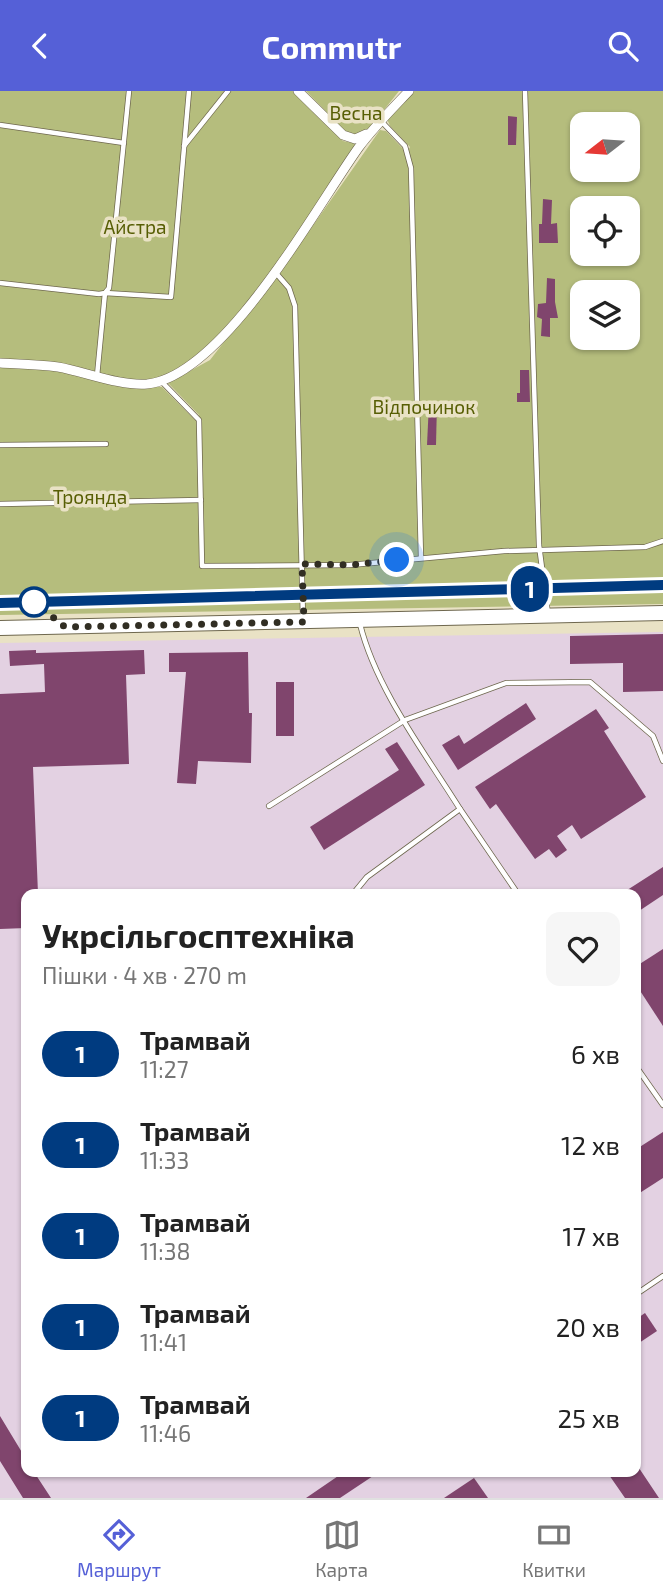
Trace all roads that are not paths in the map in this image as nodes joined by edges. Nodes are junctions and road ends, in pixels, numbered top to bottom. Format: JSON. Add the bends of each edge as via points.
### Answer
{"nodes":[{"id":1,"x":129,"y":91,"type":"edge"},
{"id":2,"x":189,"y":91,"type":"edge"},
{"id":3,"x":228,"y":91,"type":"edge"},
{"id":4,"x":298,"y":91,"type":"edge"},
{"id":5,"x":409,"y":91,"type":"edge"},
{"id":6,"x":525,"y":91,"type":"edge"},
{"id":7,"x":381,"y":122,"type":"junction"},
{"id":8,"x":0,"y":125,"type":"edge"},
{"id":9,"x":374,"y":130,"type":"junction"},
{"id":10,"x":124,"y":143,"type":"junction"},
{"id":11,"x":184,"y":146,"type":"junction"},
{"id":12,"x":275,"y":272,"type":"junction"},
{"id":13,"x":0,"y":283,"type":"edge"},
{"id":14,"x":106,"y":293,"type":"junction"},
{"id":15,"x":0,"y":363,"type":"edge"},
{"id":16,"x":97,"y":376,"type":"junction"},
{"id":17,"x":161,"y":381,"type":"junction"},
{"id":18,"x":106,"y":444,"type":"dead end"},
{"id":19,"x":0,"y":445,"type":"edge"},
{"id":20,"x":201,"y":500,"type":"junction"},
{"id":21,"x":0,"y":505,"type":"edge"},
{"id":22,"x":663,"y":541,"type":"edge"},
{"id":23,"x":539,"y":551,"type":"junction"},
{"id":24,"x":421,"y":558,"type":"junction"},
{"id":25,"x":302,"y":564,"type":"junction"},
{"id":26,"x":663,"y":613,"type":"edge"},
{"id":27,"x":548,"y":617,"type":"junction"},
{"id":28,"x":359,"y":621,"type":"junction"},
{"id":29,"x":304,"y":622,"type":"junction"},
{"id":30,"x":0,"y":628,"type":"edge"},
{"id":31,"x":405,"y":720,"type":"junction"},
{"id":32,"x":663,"y":761,"type":"edge"},
{"id":33,"x":269,"y":806,"type":"dead end"},
{"id":34,"x":460,"y":809,"type":"junction"},
{"id":35,"x":357,"y":889,"type":"edge"},
{"id":36,"x":515,"y":889,"type":"edge"},
{"id":37,"x":641,"y":1074,"type":"edge"},
{"id":38,"x":663,"y":1105,"type":"edge"},
{"id":39,"x":663,"y":1276,"type":"edge"},
{"id":40,"x":641,"y":1291,"type":"edge"}],
"edges":[{"from":1,"to":10,"type":"lane"},
{"from":2,"to":11,"type":"lane"},
{"from":3,"to":11,"type":"lane"},
{"from":4,"to":9,"type":"street","via":[[347,137],[361,138]]},
{"from":5,"to":7,"type":"street"},
{"from":6,"to":23,"type":"lane"},
{"from":7,"to":9,"type":"street"},
{"from":7,"to":24,"type":"lane","via":[[405,146],[411,168]]},
{"from":8,"to":10,"type":"lane"},
{"from":9,"to":12,"type":"street"},
{"from":10,"to":14,"type":"lane"},
{"from":11,"to":14,"type":"lane","via":[[171,297]]},
{"from":12,"to":17,"type":"street","via":[[199,360]]},
{"from":12,"to":25,"type":"lane","via":[[289,288],[295,306]]},
{"from":13,"to":14,"type":"lane"},
{"from":14,"to":16,"type":"lane"},
{"from":15,"to":16,"type":"street","via":[[54,366]]},
{"from":16,"to":17,"type":"street","via":[[146,384]]},
{"from":17,"to":20,"type":"lane","via":[[199,419]]},
{"from":18,"to":19,"type":"lane"},
{"from":20,"to":21,"type":"lane"},
{"from":20,"to":25,"type":"lane","via":[[202,566]]},
{"from":22,"to":23,"type":"lane","via":[[645,547]]},
{"from":23,"to":24,"type":"lane"},
{"from":23,"to":27,"type":"lane"},
{"from":24,"to":25,"type":"lane"},
{"from":25,"to":29,"type":"lane"},
{"from":26,"to":27,"type":"main road"},
{"from":27,"to":28,"type":"main road"},
{"from":28,"to":29,"type":"main road"},
{"from":28,"to":31,"type":"lane","via":[[374,666]]},
{"from":29,"to":30,"type":"main road"},
{"from":31,"to":32,"type":"lane","via":[[506,683],[590,681],[653,736]]},
{"from":31,"to":33,"type":"lane"},
{"from":31,"to":34,"type":"lane"},
{"from":34,"to":35,"type":"lane"},
{"from":34,"to":36,"type":"lane"},
{"from":37,"to":38,"type":"lane"},
{"from":39,"to":40,"type":"lane"}]}
